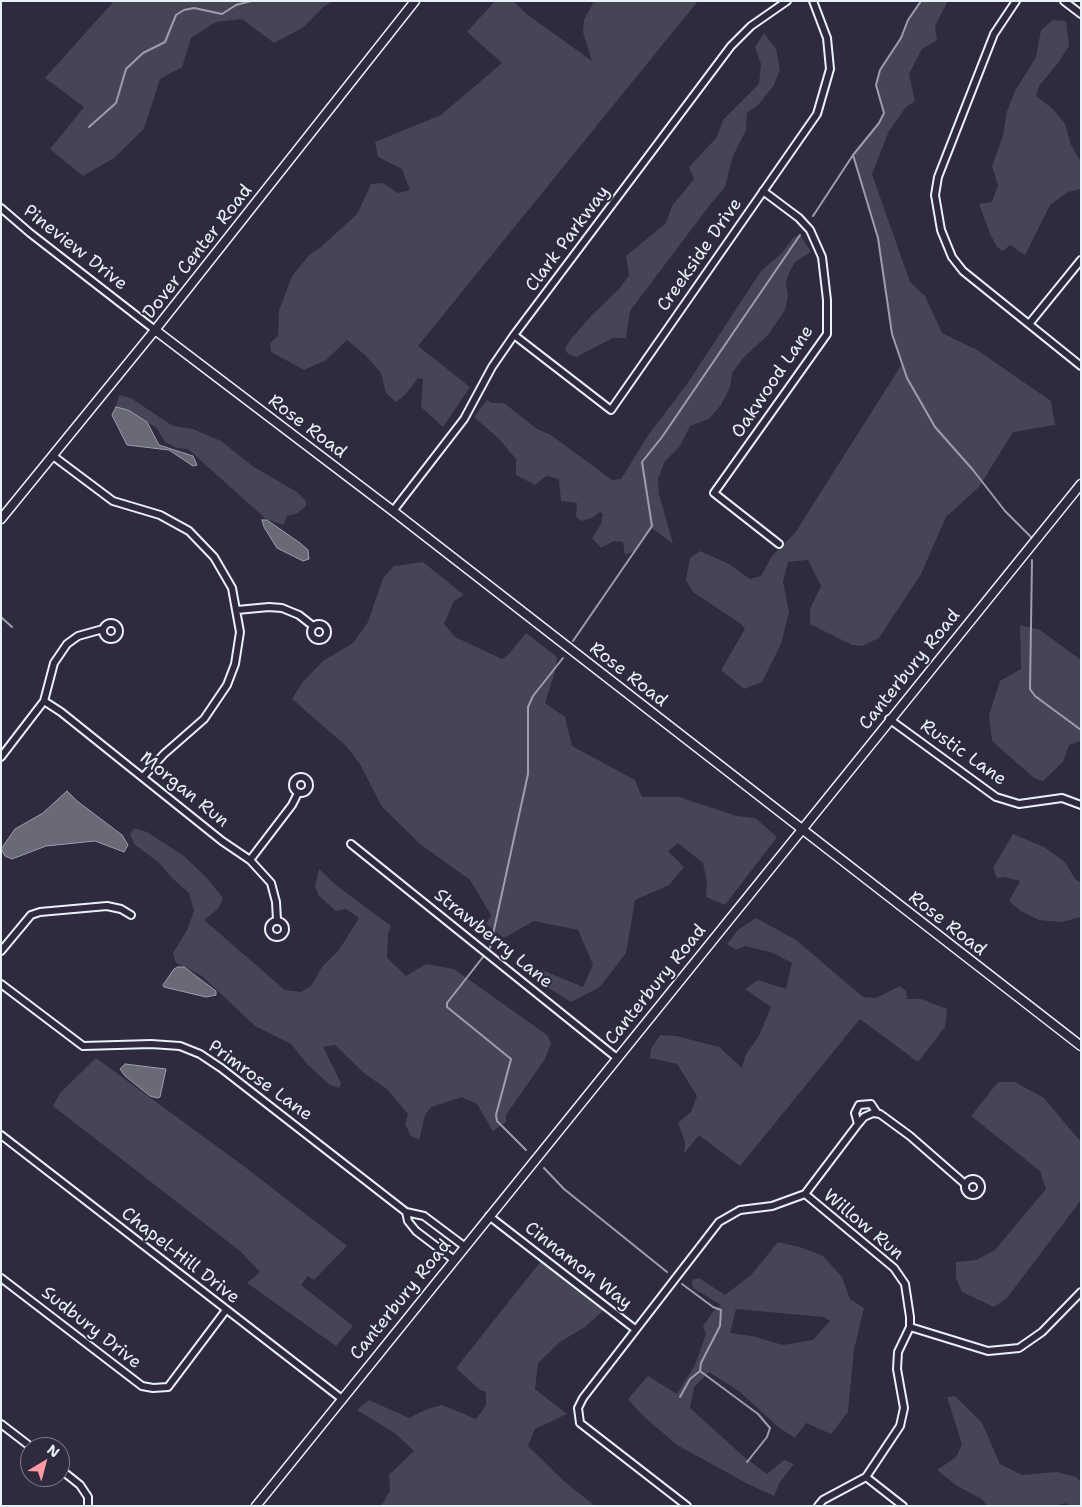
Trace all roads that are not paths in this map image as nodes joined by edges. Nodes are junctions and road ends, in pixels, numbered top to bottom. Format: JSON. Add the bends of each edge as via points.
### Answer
{"nodes":[{"id":1,"x":415,"y":1,"type":"edge"},
{"id":2,"x":787,"y":1,"type":"edge"},
{"id":3,"x":813,"y":1,"type":"edge"},
{"id":4,"x":1016,"y":1,"type":"edge"},
{"id":5,"x":1064,"y":1,"type":"edge"},
{"id":6,"x":1081,"y":14,"type":"edge"},
{"id":7,"x":763,"y":191,"type":"junction"},
{"id":8,"x":1,"y":208,"type":"edge"},
{"id":9,"x":1081,"y":260,"type":"edge"},
{"id":10,"x":1029,"y":324,"type":"junction"},
{"id":11,"x":155,"y":330,"type":"junction"},
{"id":12,"x":514,"y":335,"type":"junction"},
{"id":13,"x":1081,"y":366,"type":"edge"},
{"id":14,"x":53,"y":456,"type":"junction"},
{"id":15,"x":1081,"y":484,"type":"edge"},
{"id":16,"x":393,"y":512,"type":"junction"},
{"id":17,"x":1,"y":518,"type":"edge"},
{"id":18,"x":779,"y":544,"type":"dead end"},
{"id":19,"x":237,"y":610,"type":"junction"},
{"id":20,"x":313,"y":626,"type":"dead end"},
{"id":21,"x":103,"y":629,"type":"dead end"},
{"id":22,"x":44,"y":702,"type":"junction"},
{"id":23,"x":889,"y":719,"type":"junction"},
{"id":24,"x":1,"y":757,"type":"edge"},
{"id":25,"x":144,"y":777,"type":"junction"},
{"id":26,"x":298,"y":793,"type":"dead end"},
{"id":27,"x":1081,"y":805,"type":"edge"},
{"id":28,"x":801,"y":830,"type":"junction"},
{"id":29,"x":351,"y":844,"type":"dead end"},
{"id":30,"x":250,"y":860,"type":"junction"},
{"id":31,"x":130,"y":915,"type":"dead end"},
{"id":32,"x":277,"y":920,"type":"dead end"},
{"id":33,"x":1,"y":951,"type":"edge"},
{"id":34,"x":1,"y":984,"type":"edge"},
{"id":35,"x":1081,"y":1046,"type":"edge"},
{"id":36,"x":617,"y":1058,"type":"junction"},
{"id":37,"x":877,"y":1113,"type":"junction"},
{"id":38,"x":858,"y":1124,"type":"junction"},
{"id":39,"x":1,"y":1135,"type":"edge"},
{"id":40,"x":965,"y":1184,"type":"dead end"},
{"id":41,"x":805,"y":1194,"type":"junction"},
{"id":42,"x":406,"y":1212,"type":"junction"},
{"id":43,"x":489,"y":1216,"type":"junction"},
{"id":44,"x":464,"y":1246,"type":"junction"},
{"id":45,"x":453,"y":1260,"type":"junction"},
{"id":46,"x":1,"y":1278,"type":"edge"},
{"id":47,"x":1081,"y":1292,"type":"edge"},
{"id":48,"x":226,"y":1310,"type":"junction"},
{"id":49,"x":910,"y":1327,"type":"junction"},
{"id":50,"x":635,"y":1329,"type":"junction"},
{"id":51,"x":342,"y":1399,"type":"junction"},
{"id":52,"x":1,"y":1424,"type":"edge"},
{"id":53,"x":20,"y":1439,"type":"edge"},
{"id":54,"x":70,"y":1477,"type":"edge"},
{"id":55,"x":866,"y":1477,"type":"junction"},
{"id":56,"x":88,"y":1506,"type":"edge"},
{"id":57,"x":256,"y":1506,"type":"edge"},
{"id":58,"x":688,"y":1506,"type":"edge"},
{"id":59,"x":818,"y":1506,"type":"edge"},
{"id":60,"x":903,"y":1506,"type":"edge"}],
"edges":[{"from":1,"to":11,"type":"street","name":"Dover Center Road"},
{"from":2,"to":12,"type":"street","name":"Clark Parkway","via":[[751,26],[731,46]]},
{"from":3,"to":7,"type":"street","name":"Creekside Drive","via":[[828,38],[830,69],[817,114]]},
{"from":4,"to":10,"type":"street","via":[[994,34],[938,177],[935,195],[941,230],[952,257],[963,271]]},
{"from":5,"to":6,"type":"street"},
{"from":7,"to":12,"type":"street","name":"Creekside Drive","via":[[611,410]]},
{"from":7,"to":18,"type":"street","name":"Oakwood Lane","via":[[810,230],[822,257],[827,334],[714,493]]},
{"from":8,"to":11,"type":"street","name":"Pineview Drive"},
{"from":9,"to":10,"type":"street"},
{"from":10,"to":13,"type":"street"},
{"from":11,"to":14,"type":"street","name":"Dover Center Road"},
{"from":11,"to":16,"type":"street","name":"Rose Road"},
{"from":12,"to":16,"type":"street","name":"Clark Parkway","via":[[492,366],[464,419]]},
{"from":14,"to":17,"type":"street","name":"Dover Center Road"},
{"from":14,"to":19,"type":"street","via":[[113,501],[160,515],[195,536],[219,563],[232,588]]},
{"from":15,"to":23,"type":"street","name":"Canterbury Road"},
{"from":16,"to":28,"type":"street","name":"Rose Road"},
{"from":19,"to":20,"type":"street","via":[[282,608],[300,615]]},
{"from":19,"to":25,"type":"street","via":[[240,632],[235,664],[227,685],[204,718]]},
{"from":21,"to":22,"type":"street","via":[[78,636],[67,644],[54,663]]},
{"from":22,"to":24,"type":"street"},
{"from":22,"to":25,"type":"street","name":"Morgan Run","via":[[62,712]]},
{"from":23,"to":27,"type":"street","name":"Rustic Lane","via":[[996,797],[1019,804],[1062,798]]},
{"from":23,"to":28,"type":"street","name":"Canterbury Road"},
{"from":25,"to":30,"type":"street","name":"Morgan Run"},
{"from":26,"to":30,"type":"street"},
{"from":28,"to":35,"type":"street","name":"Rose Road"},
{"from":28,"to":36,"type":"street","name":"Canterbury Road"},
{"from":29,"to":36,"type":"street","name":"Strawberry Lane"},
{"from":30,"to":32,"type":"street","name":"Morgan Run","via":[[271,883]]},
{"from":31,"to":33,"type":"street","via":[[122,909],[107,906],[40,912],[31,916]]},
{"from":34,"to":42,"type":"street","name":"Primrose Lane","via":[[83,1046],[152,1044],[180,1046],[200,1054]]},
{"from":36,"to":43,"type":"street","name":"Canterbury Road"},
{"from":37,"to":38,"type":"street","via":[[868,1114]]},
{"from":37,"to":38,"type":"street","via":[[871,1104],[859,1105],[855,1113]]},
{"from":37,"to":40,"type":"street","via":[[929,1151]]},
{"from":38,"to":41,"type":"street"},
{"from":39,"to":48,"type":"street","name":"Chapel-Hill Drive"},
{"from":41,"to":49,"type":"street","name":"Willow Run","via":[[894,1268],[905,1284]]},
{"from":41,"to":50,"type":"street","name":"Cinnamon Way","via":[[772,1206],[740,1210],[719,1222]]},
{"from":42,"to":44,"type":"street","name":"Primrose Lane","via":[[424,1216]]},
{"from":42,"to":45,"type":"street","name":"Primrose Lane","via":[[416,1231]]},
{"from":43,"to":44,"type":"street","name":"Canterbury Road"},
{"from":43,"to":50,"type":"street","name":"Cinnamon Way"},
{"from":44,"to":45,"type":"street","name":"Canterbury Road"},
{"from":45,"to":51,"type":"street","name":"Canterbury Road"},
{"from":46,"to":48,"type":"street","name":"Sudbury Drive","via":[[142,1386],[168,1387]]},
{"from":47,"to":49,"type":"street","via":[[1042,1332],[1019,1348],[988,1352]]},
{"from":48,"to":51,"type":"street","name":"Chapel-Hill Drive"},
{"from":49,"to":55,"type":"street","name":"Willow Run","via":[[898,1352],[897,1369],[904,1408],[900,1426]]},
{"from":50,"to":58,"type":"street","via":[[583,1398],[578,1408],[580,1423]]},
{"from":51,"to":57,"type":"street","name":"Canterbury Road"},
{"from":52,"to":53,"type":"street"},
{"from":54,"to":56,"type":"street","via":[[88,1497]]},
{"from":55,"to":59,"type":"street","name":"Willow Run","via":[[823,1500]]},
{"from":55,"to":60,"type":"street"}]}
